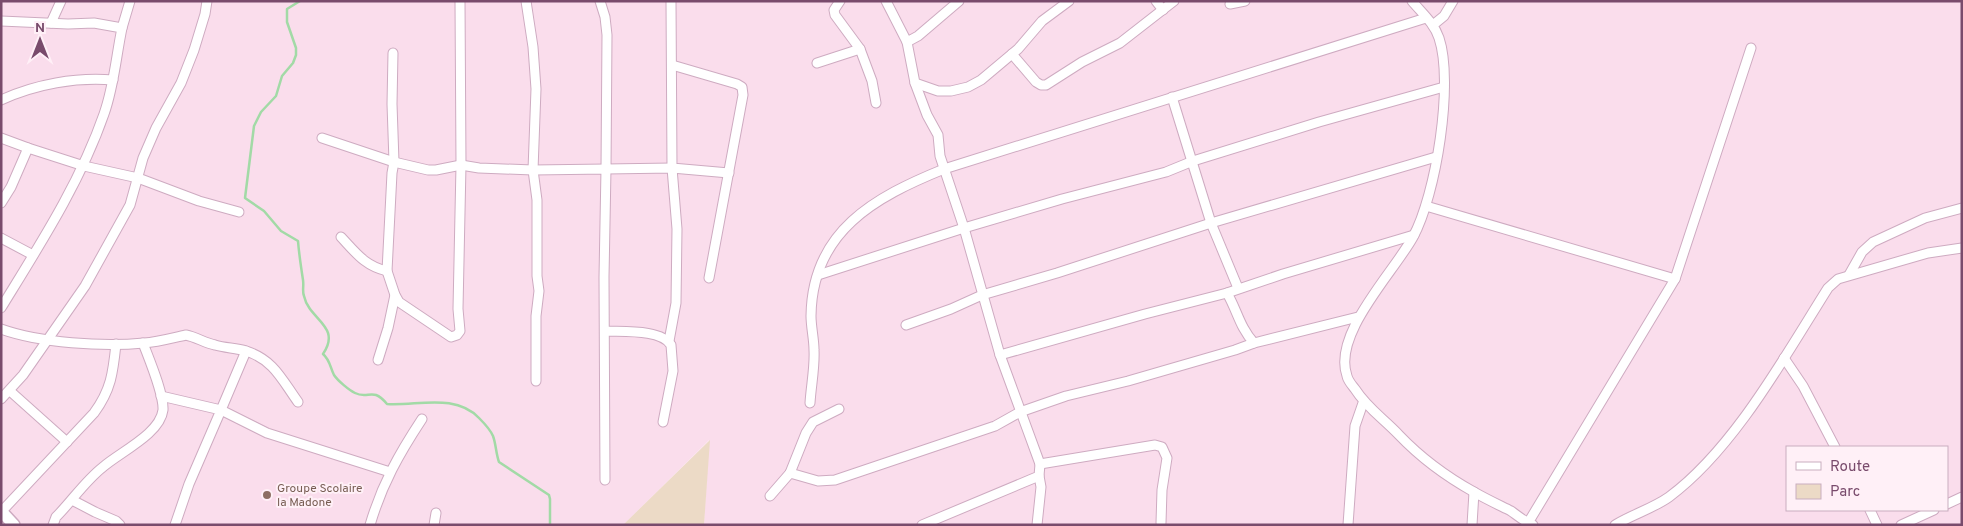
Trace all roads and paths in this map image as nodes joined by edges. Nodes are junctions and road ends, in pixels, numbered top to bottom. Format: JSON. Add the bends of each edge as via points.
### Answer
{"nodes":[{"id":1,"x":61,"y":1,"type":"edge"},
{"id":2,"x":130,"y":1,"type":"edge"},
{"id":3,"x":207,"y":1,"type":"edge"},
{"id":4,"x":460,"y":1,"type":"edge"},
{"id":5,"x":526,"y":1,"type":"edge"},
{"id":6,"x":600,"y":1,"type":"edge"},
{"id":7,"x":671,"y":1,"type":"edge"},
{"id":8,"x":840,"y":1,"type":"edge"},
{"id":9,"x":886,"y":1,"type":"edge"},
{"id":10,"x":959,"y":1,"type":"edge"},
{"id":11,"x":1069,"y":1,"type":"edge"},
{"id":12,"x":1156,"y":1,"type":"edge"},
{"id":13,"x":1174,"y":1,"type":"edge"},
{"id":14,"x":1245,"y":1,"type":"edge"},
{"id":15,"x":1412,"y":1,"type":"edge"},
{"id":16,"x":1454,"y":1,"type":"edge"},
{"id":17,"x":1230,"y":4,"type":"dead end"},
{"id":18,"x":1163,"y":10,"type":"junction"},
{"id":19,"x":1426,"y":18,"type":"junction"},
{"id":20,"x":1,"y":21,"type":"edge"},
{"id":21,"x":51,"y":24,"type":"junction"},
{"id":22,"x":1433,"y":25,"type":"junction"},
{"id":23,"x":122,"y":28,"type":"junction"},
{"id":24,"x":906,"y":42,"type":"junction"},
{"id":25,"x":1751,"y":48,"type":"dead end"},
{"id":26,"x":860,"y":49,"type":"junction"},
{"id":27,"x":393,"y":53,"type":"dead end"},
{"id":28,"x":1012,"y":54,"type":"junction"},
{"id":29,"x":817,"y":63,"type":"dead end"},
{"id":30,"x":672,"y":64,"type":"junction"},
{"id":31,"x":113,"y":80,"type":"junction"},
{"id":32,"x":915,"y":83,"type":"junction"},
{"id":33,"x":1444,"y":87,"type":"junction"},
{"id":34,"x":1172,"y":97,"type":"junction"},
{"id":35,"x":1,"y":100,"type":"edge"},
{"id":36,"x":876,"y":103,"type":"dead end"},
{"id":37,"x":1,"y":138,"type":"edge"},
{"id":38,"x":322,"y":138,"type":"dead end"},
{"id":39,"x":28,"y":148,"type":"junction"},
{"id":40,"x":1436,"y":157,"type":"junction"},
{"id":41,"x":1193,"y":161,"type":"junction"},
{"id":42,"x":394,"y":162,"type":"junction"},
{"id":43,"x":460,"y":165,"type":"junction"},
{"id":44,"x":84,"y":166,"type":"junction"},
{"id":45,"x":672,"y":168,"type":"junction"},
{"id":46,"x":606,"y":169,"type":"junction"},
{"id":47,"x":944,"y":169,"type":"junction"},
{"id":48,"x":533,"y":170,"type":"junction"},
{"id":49,"x":728,"y":173,"type":"junction"},
{"id":50,"x":138,"y":178,"type":"junction"},
{"id":51,"x":1,"y":203,"type":"edge"},
{"id":52,"x":1426,"y":206,"type":"junction"},
{"id":53,"x":1962,"y":208,"type":"edge"},
{"id":54,"x":239,"y":212,"type":"dead end"},
{"id":55,"x":1211,"y":224,"type":"junction"},
{"id":56,"x":964,"y":228,"type":"junction"},
{"id":57,"x":1414,"y":235,"type":"junction"},
{"id":58,"x":341,"y":236,"type":"dead end"},
{"id":59,"x":1,"y":238,"type":"edge"},
{"id":60,"x":1962,"y":248,"type":"edge"},
{"id":61,"x":33,"y":255,"type":"junction"},
{"id":62,"x":388,"y":271,"type":"junction"},
{"id":63,"x":818,"y":275,"type":"junction"},
{"id":64,"x":1849,"y":275,"type":"junction"},
{"id":65,"x":709,"y":278,"type":"dead end"},
{"id":66,"x":1675,"y":279,"type":"junction"},
{"id":67,"x":1238,"y":288,"type":"junction"},
{"id":68,"x":1227,"y":293,"type":"junction"},
{"id":69,"x":395,"y":295,"type":"junction"},
{"id":70,"x":982,"y":295,"type":"junction"},
{"id":71,"x":1,"y":308,"type":"edge"},
{"id":72,"x":1358,"y":317,"type":"junction"},
{"id":73,"x":906,"y":325,"type":"dead end"},
{"id":74,"x":1,"y":329,"type":"edge"},
{"id":75,"x":605,"y":331,"type":"junction"},
{"id":76,"x":46,"y":340,"type":"junction"},
{"id":77,"x":669,"y":341,"type":"junction"},
{"id":78,"x":143,"y":343,"type":"junction"},
{"id":79,"x":1254,"y":343,"type":"junction"},
{"id":80,"x":116,"y":344,"type":"junction"},
{"id":81,"x":246,"y":351,"type":"junction"},
{"id":82,"x":1000,"y":355,"type":"junction"},
{"id":83,"x":1784,"y":358,"type":"junction"},
{"id":84,"x":378,"y":360,"type":"dead end"},
{"id":85,"x":536,"y":381,"type":"dead end"},
{"id":86,"x":10,"y":391,"type":"junction"},
{"id":87,"x":161,"y":396,"type":"junction"},
{"id":88,"x":1,"y":399,"type":"edge"},
{"id":89,"x":298,"y":402,"type":"dead end"},
{"id":90,"x":810,"y":403,"type":"dead end"},
{"id":91,"x":1364,"y":403,"type":"junction"},
{"id":92,"x":839,"y":409,"type":"dead end"},
{"id":93,"x":222,"y":410,"type":"junction"},
{"id":94,"x":1020,"y":412,"type":"junction"},
{"id":95,"x":422,"y":419,"type":"dead end"},
{"id":96,"x":663,"y":422,"type":"dead end"},
{"id":97,"x":67,"y":442,"type":"junction"},
{"id":98,"x":1834,"y":446,"type":"edge"},
{"id":99,"x":1040,"y":464,"type":"junction"},
{"id":100,"x":390,"y":472,"type":"junction"},
{"id":101,"x":790,"y":474,"type":"junction"},
{"id":102,"x":1039,"y":476,"type":"junction"},
{"id":103,"x":606,"y":480,"type":"dead end"},
{"id":104,"x":1474,"y":492,"type":"junction"},
{"id":105,"x":770,"y":496,"type":"dead end"},
{"id":106,"x":1962,"y":497,"type":"edge"},
{"id":107,"x":72,"y":500,"type":"junction"},
{"id":108,"x":1948,"y":504,"type":"edge"},
{"id":109,"x":1,"y":511,"type":"edge"},
{"id":110,"x":1870,"y":511,"type":"edge"},
{"id":111,"x":1932,"y":511,"type":"edge"},
{"id":112,"x":436,"y":513,"type":"dead end"},
{"id":113,"x":1161,"y":523,"type":"dead end"},
{"id":114,"x":1531,"y":524,"type":"edge"},
{"id":115,"x":1617,"y":524,"type":"edge"},
{"id":116,"x":14,"y":525,"type":"edge"},
{"id":117,"x":53,"y":525,"type":"edge"},
{"id":118,"x":120,"y":525,"type":"edge"},
{"id":119,"x":175,"y":525,"type":"edge"},
{"id":120,"x":370,"y":525,"type":"edge"},
{"id":121,"x":434,"y":525,"type":"edge"},
{"id":122,"x":922,"y":525,"type":"edge"},
{"id":123,"x":1037,"y":525,"type":"edge"},
{"id":124,"x":1348,"y":525,"type":"edge"},
{"id":125,"x":1472,"y":525,"type":"edge"},
{"id":126,"x":1633,"y":525,"type":"edge"},
{"id":127,"x":1877,"y":525,"type":"edge"},
{"id":128,"x":1901,"y":525,"type":"edge"}],
"edges":[{"from":1,"to":21,"type":"street"},
{"from":2,"to":23,"type":"street"},
{"from":3,"to":50,"type":"street","via":[[181,82],[156,128]]},
{"from":4,"to":43,"type":"street"},
{"from":5,"to":48,"type":"street","via":[[535,66]]},
{"from":6,"to":46,"type":"street","via":[[607,35]]},
{"from":7,"to":30,"type":"street"},
{"from":8,"to":26,"type":"street","via":[[834,10],[835,15]]},
{"from":9,"to":24,"type":"street"},
{"from":10,"to":24,"type":"street","via":[[918,36]]},
{"from":11,"to":28,"type":"street","via":[[1036,27]]},
{"from":12,"to":18,"type":"street"},
{"from":13,"to":18,"type":"street"},
{"from":14,"to":17,"type":"street"},
{"from":15,"to":19,"type":"street"},
{"from":16,"to":22,"type":"street"},
{"from":18,"to":28,"type":"street","via":[[1120,43],[1046,85],[1036,82]]},
{"from":19,"to":22,"type":"street"},
{"from":19,"to":34,"type":"street"},
{"from":20,"to":21,"type":"street"},
{"from":21,"to":23,"type":"street","via":[[94,23]]},
{"from":22,"to":33,"type":"street","via":[[1442,54]]},
{"from":23,"to":31,"type":"street"},
{"from":24,"to":32,"type":"street"},
{"from":25,"to":66,"type":"street"},
{"from":26,"to":29,"type":"street"},
{"from":26,"to":36,"type":"street"},
{"from":27,"to":42,"type":"street"},
{"from":28,"to":32,"type":"street","via":[[981,80],[968,86],[951,91]]},
{"from":30,"to":45,"type":"street"},
{"from":30,"to":49,"type":"street","via":[[742,87]]},
{"from":31,"to":35,"type":"street","via":[[70,80]]},
{"from":31,"to":44,"type":"street","via":[[105,112]]},
{"from":32,"to":47,"type":"street","via":[[938,135]]},
{"from":33,"to":40,"type":"street"},
{"from":33,"to":41,"type":"street"},
{"from":34,"to":41,"type":"street"},
{"from":34,"to":47,"type":"street"},
{"from":37,"to":39,"type":"street"},
{"from":38,"to":42,"type":"street"},
{"from":39,"to":44,"type":"street"},
{"from":39,"to":51,"type":"street"},
{"from":40,"to":52,"type":"street"},
{"from":40,"to":55,"type":"street"},
{"from":41,"to":55,"type":"street"},
{"from":41,"to":56,"type":"street","via":[[1166,172]]},
{"from":42,"to":43,"type":"street","via":[[436,170]]},
{"from":42,"to":62,"type":"street"},
{"from":43,"to":48,"type":"street"},
{"from":43,"to":69,"type":"street","via":[[460,331],[451,336],[400,302]]},
{"from":44,"to":50,"type":"street"},
{"from":44,"to":61,"type":"street"},
{"from":45,"to":46,"type":"street"},
{"from":45,"to":49,"type":"street"},
{"from":45,"to":77,"type":"street","via":[[677,229],[676,303]]},
{"from":46,"to":48,"type":"street"},
{"from":46,"to":75,"type":"street"},
{"from":47,"to":56,"type":"street"},
{"from":47,"to":63,"type":"street","via":[[896,191],[853,218],[827,252]]},
{"from":48,"to":85,"type":"street","via":[[537,200]]},
{"from":49,"to":65,"type":"street"},
{"from":50,"to":54,"type":"street","via":[[199,202]]},
{"from":50,"to":76,"type":"street","via":[[130,205],[102,257]]},
{"from":52,"to":57,"type":"street"},
{"from":52,"to":66,"type":"street"},
{"from":53,"to":64,"type":"street","via":[[1925,218],[1873,242],[1862,252]]},
{"from":55,"to":67,"type":"street"},
{"from":55,"to":70,"type":"street"},
{"from":56,"to":63,"type":"street"},
{"from":56,"to":70,"type":"street"},
{"from":57,"to":67,"type":"street"},
{"from":57,"to":72,"type":"street"},
{"from":58,"to":62,"type":"street","via":[[364,262]]},
{"from":59,"to":61,"type":"street"},
{"from":60,"to":64,"type":"street","via":[[1928,253]]},
{"from":61,"to":71,"type":"street"},
{"from":62,"to":69,"type":"street"},
{"from":63,"to":90,"type":"street","via":[[811,316],[814,351]]},
{"from":64,"to":83,"type":"street","via":[[1828,288]]},
{"from":66,"to":114,"type":"street"},
{"from":67,"to":68,"type":"street"},
{"from":68,"to":79,"type":"street","via":[[1242,327]]},
{"from":68,"to":82,"type":"street"},
{"from":69,"to":84,"type":"street"},
{"from":70,"to":73,"type":"street"},
{"from":70,"to":82,"type":"street"},
{"from":72,"to":79,"type":"street"},
{"from":72,"to":91,"type":"street","via":[[1348,342],[1345,363],[1347,377]]},
{"from":74,"to":76,"type":"street"},
{"from":75,"to":77,"type":"street","via":[[655,334]]},
{"from":75,"to":103,"type":"street"},
{"from":76,"to":80,"type":"street"},
{"from":76,"to":86,"type":"street"},
{"from":77,"to":96,"type":"street","via":[[672,371]]},
{"from":78,"to":80,"type":"street"},
{"from":78,"to":81,"type":"street","via":[[186,335],[217,346]]},
{"from":78,"to":87,"type":"street"},
{"from":79,"to":94,"type":"street"},
{"from":80,"to":97,"type":"street","via":[[111,383],[104,399]]},
{"from":81,"to":89,"type":"street","via":[[260,356],[275,368]]},
{"from":81,"to":93,"type":"street"},
{"from":82,"to":94,"type":"street"},
{"from":83,"to":98,"type":"street","via":[[1804,386]]},
{"from":83,"to":115,"type":"street","via":[[1738,425],[1690,480],[1654,506]]},
{"from":86,"to":88,"type":"street"},
{"from":86,"to":97,"type":"street"},
{"from":87,"to":93,"type":"street"},
{"from":87,"to":107,"type":"street","via":[[163,409],[159,421],[103,466]]},
{"from":91,"to":104,"type":"street","via":[[1435,467]]},
{"from":91,"to":124,"type":"street","via":[[1355,426]]},
{"from":92,"to":101,"type":"street","via":[[813,422]]},
{"from":93,"to":100,"type":"street","via":[[267,433]]},
{"from":93,"to":119,"type":"street","via":[[188,484]]},
{"from":94,"to":99,"type":"street"},
{"from":94,"to":101,"type":"street","via":[[995,426],[835,480],[818,481]]},
{"from":95,"to":100,"type":"street"},
{"from":97,"to":109,"type":"street"},
{"from":99,"to":102,"type":"street"},
{"from":99,"to":113,"type":"street","via":[[1155,445],[1162,447],[1167,458]]},
{"from":100,"to":120,"type":"street"},
{"from":101,"to":105,"type":"street"},
{"from":102,"to":122,"type":"street"},
{"from":102,"to":123,"type":"street"},
{"from":104,"to":114,"type":"street"},
{"from":104,"to":125,"type":"street"},
{"from":106,"to":108,"type":"street"},
{"from":107,"to":117,"type":"street"},
{"from":107,"to":118,"type":"street"},
{"from":109,"to":116,"type":"street"},
{"from":110,"to":127,"type":"street"},
{"from":111,"to":128,"type":"street"},
{"from":112,"to":121,"type":"street"},
{"from":115,"to":126,"type":"street"}]}
